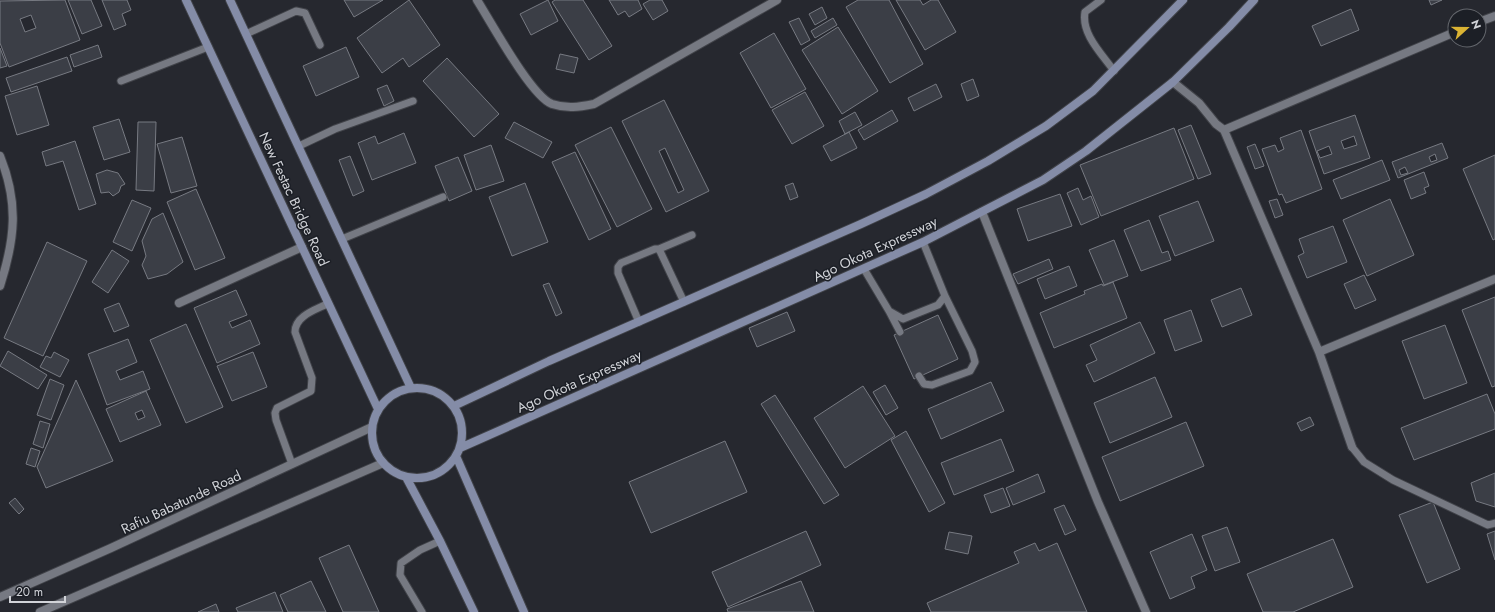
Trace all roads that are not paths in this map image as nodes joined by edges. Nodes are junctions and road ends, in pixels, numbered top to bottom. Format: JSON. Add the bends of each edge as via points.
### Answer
{"nodes":[{"id":1,"x":186,"y":0,"type":"edge"},
{"id":2,"x":230,"y":0,"type":"edge"},
{"id":3,"x":477,"y":0,"type":"edge"},
{"id":4,"x":777,"y":0,"type":"edge"},
{"id":5,"x":1101,"y":0,"type":"edge"},
{"id":6,"x":1183,"y":0,"type":"edge"},
{"id":7,"x":1254,"y":0,"type":"edge"},
{"id":8,"x":246,"y":34,"type":"junction"},
{"id":9,"x":1447,"y":35,"type":"edge"},
{"id":10,"x":320,"y":45,"type":"dead end"},
{"id":11,"x":208,"y":47,"type":"junction"},
{"id":12,"x":1114,"y":71,"type":"junction"},
{"id":13,"x":121,"y":81,"type":"dead end"},
{"id":14,"x":1173,"y":82,"type":"junction"},
{"id":15,"x":413,"y":101,"type":"dead end"},
{"id":16,"x":1224,"y":130,"type":"junction"},
{"id":17,"x":299,"y":146,"type":"junction"},
{"id":18,"x":0,"y":156,"type":"edge"},
{"id":19,"x":443,"y":197,"type":"dead end"},
{"id":20,"x":982,"y":212,"type":"junction"},
{"id":21,"x":692,"y":235,"type":"dead end"},
{"id":22,"x":342,"y":239,"type":"junction"},
{"id":23,"x":923,"y":242,"type":"junction"},
{"id":24,"x":302,"y":247,"type":"junction"},
{"id":25,"x":659,"y":249,"type":"junction"},
{"id":26,"x":864,"y":269,"type":"junction"},
{"id":27,"x":1495,"y":279,"type":"edge"},
{"id":28,"x":0,"y":286,"type":"edge"},
{"id":29,"x":945,"y":296,"type":"junction"},
{"id":30,"x":684,"y":302,"type":"junction"},
{"id":31,"x":179,"y":303,"type":"dead end"},
{"id":32,"x":328,"y":304,"type":"junction"},
{"id":33,"x":889,"y":311,"type":"junction"},
{"id":34,"x":639,"y":322,"type":"junction"},
{"id":35,"x":900,"y":332,"type":"dead end"},
{"id":36,"x":1319,"y":352,"type":"junction"},
{"id":37,"x":919,"y":376,"type":"dead end"},
{"id":38,"x":411,"y":388,"type":"junction"},
{"id":39,"x":454,"y":406,"type":"junction"},
{"id":40,"x":378,"y":409,"type":"junction"},
{"id":41,"x":372,"y":427,"type":"junction"},
{"id":42,"x":1352,"y":447,"type":"joint"},
{"id":43,"x":460,"y":448,"type":"junction"},
{"id":44,"x":456,"y":456,"type":"junction"},
{"id":45,"x":383,"y":463,"type":"junction"},
{"id":46,"x":292,"y":464,"type":"junction"},
{"id":47,"x":406,"y":477,"type":"junction"},
{"id":48,"x":1495,"y":523,"type":"edge"},
{"id":49,"x":440,"y":541,"type":"junction"},
{"id":50,"x":0,"y":597,"type":"edge"},
{"id":51,"x":40,"y":612,"type":"edge"},
{"id":52,"x":422,"y":612,"type":"edge"},
{"id":53,"x":474,"y":612,"type":"edge"},
{"id":54,"x":524,"y":612,"type":"edge"},
{"id":55,"x":1146,"y":612,"type":"edge"}],
"edges":[{"from":1,"to":11,"type":"main road","name":"New Festac Bridge Road"},
{"from":2,"to":8,"type":"main road","name":"New Festac Bridge Road"},
{"from":3,"to":4,"type":"street","via":[[534,90],[551,103],[572,108],[594,104]]},
{"from":5,"to":12,"type":"lane","via":[[1085,12],[1083,21],[1089,36]]},
{"from":6,"to":12,"type":"main road","name":"Ago Okota Expressway"},
{"from":7,"to":14,"type":"main road","name":"Ago Okota Expressway"},
{"from":8,"to":10,"type":"lane","via":[[301,10],[305,13]]},
{"from":8,"to":17,"type":"main road","name":"New Festac Bridge Road"},
{"from":9,"to":16,"type":"street"},
{"from":11,"to":13,"type":"lane"},
{"from":11,"to":24,"type":"main road","name":"New Festac Bridge Road"},
{"from":12,"to":30,"type":"main road","name":"Ago Okota Expressway","via":[[1046,126],[988,161],[926,194]]},
{"from":14,"to":16,"type":"street","via":[[1199,103]]},
{"from":14,"to":20,"type":"main road","name":"Ago Okota Expressway","via":[[1062,168]]},
{"from":15,"to":17,"type":"lane","via":[[335,129]]},
{"from":16,"to":36,"type":"street"},
{"from":17,"to":22,"type":"main road","name":"New Festac Bridge Road"},
{"from":18,"to":28,"type":"street","via":[[6,171],[14,213],[10,253]]},
{"from":19,"to":22,"type":"lane"},
{"from":20,"to":23,"type":"main road","name":"Ago Okota Expressway"},
{"from":20,"to":55,"type":"street","via":[[1098,502]]},
{"from":21,"to":25,"type":"lane"},
{"from":22,"to":38,"type":"main road","name":"New Festac Bridge Road"},
{"from":23,"to":26,"type":"main road","name":"Ago Okota Expressway"},
{"from":23,"to":29,"type":"lane"},
{"from":24,"to":31,"type":"street"},
{"from":24,"to":32,"type":"main road","name":"New Festac Bridge Road"},
{"from":25,"to":30,"type":"lane"},
{"from":25,"to":34,"type":"lane","via":[[634,257],[618,267],[618,273]]},
{"from":26,"to":33,"type":"lane"},
{"from":26,"to":43,"type":"main road","name":"Ago Okota Expressway"},
{"from":27,"to":36,"type":"street"},
{"from":29,"to":33,"type":"lane","via":[[938,305],[903,319]]},
{"from":29,"to":37,"type":"lane","via":[[975,362],[970,371],[932,385],[924,384]]},
{"from":30,"to":34,"type":"main road","name":"Ago Okota Expressway"},
{"from":32,"to":40,"type":"main road","name":"New Festac Bridge Road"},
{"from":32,"to":46,"type":"lane","via":[[300,319],[295,325],[295,332],[312,378],[310,391],[277,408],[275,413]]},
{"from":33,"to":35,"type":"lane"},
{"from":34,"to":39,"type":"main road","name":"Ago Okota Expressway"},
{"from":36,"to":42,"type":"street"},
{"from":38,"to":39,"type":"main road","via":[[427,388],[442,395]]},
{"from":38,"to":40,"type":"main road","via":[[392,394]]},
{"from":39,"to":43,"type":"main road","via":[[460,419]]},
{"from":40,"to":41,"type":"main road"},
{"from":41,"to":45,"type":"main road","via":[[372,440]]},
{"from":41,"to":46,"type":"street","name":"Rafiu Babatunde Road"},
{"from":42,"to":48,"type":"lane","via":[[1364,462],[1393,480],[1488,525]]},
{"from":43,"to":44,"type":"main road"},
{"from":44,"to":47,"type":"main road","via":[[443,470],[426,478]]},
{"from":44,"to":54,"type":"main road"},
{"from":45,"to":47,"type":"main road","via":[[393,472]]},
{"from":45,"to":51,"type":"street"},
{"from":46,"to":50,"type":"street","name":"Rafiu Babatunde Road"},
{"from":47,"to":49,"type":"main road"},
{"from":49,"to":52,"type":"lane","via":[[401,563],[400,575]]},
{"from":49,"to":53,"type":"main road"}]}
